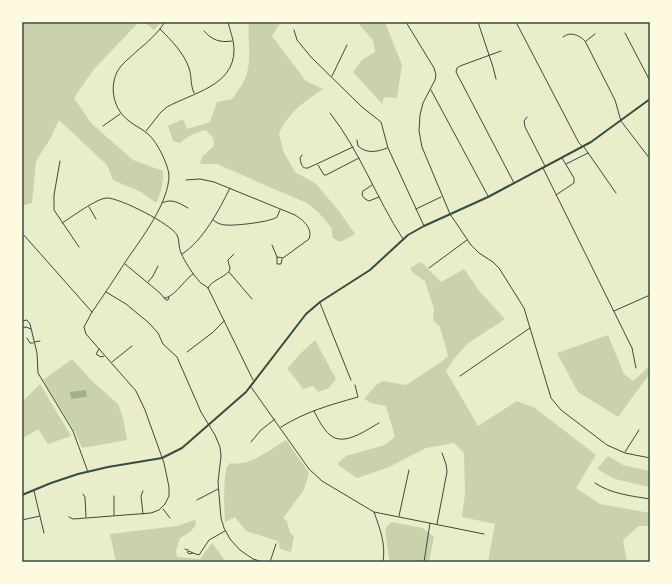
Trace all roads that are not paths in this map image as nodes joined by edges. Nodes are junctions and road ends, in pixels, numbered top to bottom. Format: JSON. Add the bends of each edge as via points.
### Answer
{"nodes":[{"id":1,"x":166,"y":22,"type":"edge"},
{"id":2,"x":228,"y":22,"type":"edge"},
{"id":3,"x":406,"y":22,"type":"edge"},
{"id":4,"x":478,"y":22,"type":"edge"},
{"id":5,"x":517,"y":24,"type":"dead end"},
{"id":6,"x":160,"y":29,"type":"junction"},
{"id":7,"x":204,"y":30,"type":"dead end"},
{"id":8,"x":294,"y":30,"type":"dead end"},
{"id":9,"x":625,"y":33,"type":"dead end"},
{"id":10,"x":595,"y":34,"type":"dead end"},
{"id":11,"x":563,"y":37,"type":"dead end"},
{"id":12,"x":233,"y":41,"type":"junction"},
{"id":13,"x":585,"y":41,"type":"junction"},
{"id":14,"x":348,"y":45,"type":"dead end"},
{"id":15,"x":501,"y":51,"type":"dead end"},
{"id":16,"x":489,"y":55,"type":"junction"},
{"id":17,"x":331,"y":77,"type":"junction"},
{"id":18,"x":496,"y":79,"type":"dead end"},
{"id":19,"x":650,"y":81,"type":"edge"},
{"id":20,"x":431,"y":89,"type":"junction"},
{"id":21,"x":194,"y":94,"type":"junction"},
{"id":22,"x":650,"y":99,"type":"edge"},
{"id":23,"x":330,"y":113,"type":"dead end"},
{"id":24,"x":121,"y":114,"type":"junction"},
{"id":25,"x":527,"y":117,"type":"dead end"},
{"id":26,"x":621,"y":121,"type":"junction"},
{"id":27,"x":103,"y":126,"type":"dead end"},
{"id":28,"x":146,"y":132,"type":"junction"},
{"id":29,"x":357,"y":140,"type":"dead end"},
{"id":30,"x":582,"y":146,"type":"junction"},
{"id":31,"x":353,"y":147,"type":"junction"},
{"id":32,"x":388,"y":148,"type":"junction"},
{"id":33,"x":589,"y":153,"type":"junction"},
{"id":34,"x":650,"y":154,"type":"edge"},
{"id":35,"x":302,"y":155,"type":"dead end"},
{"id":36,"x":648,"y":156,"type":"junction"},
{"id":37,"x":562,"y":157,"type":"junction"},
{"id":38,"x":359,"y":158,"type":"junction"},
{"id":39,"x":650,"y":159,"type":"edge"},
{"id":40,"x":60,"y":161,"type":"dead end"},
{"id":41,"x":318,"y":164,"type":"junction"},
{"id":42,"x":566,"y":164,"type":"junction"},
{"id":43,"x":544,"y":167,"type":"junction"},
{"id":44,"x":186,"y":180,"type":"dead end"},
{"id":45,"x":514,"y":183,"type":"junction"},
{"id":46,"x":373,"y":185,"type":"junction"},
{"id":47,"x":230,"y":188,"type":"junction"},
{"id":48,"x":616,"y":193,"type":"dead end"},
{"id":49,"x":556,"y":195,"type":"junction"},
{"id":50,"x":379,"y":196,"type":"junction"},
{"id":51,"x":442,"y":197,"type":"junction"},
{"id":52,"x":488,"y":197,"type":"junction"},
{"id":53,"x":162,"y":202,"type":"junction"},
{"id":54,"x":89,"y":206,"type":"junction"},
{"id":55,"x":188,"y":208,"type":"dead end"},
{"id":56,"x":281,"y":209,"type":"junction"},
{"id":57,"x":416,"y":209,"type":"junction"},
{"id":58,"x":450,"y":214,"type":"junction"},
{"id":59,"x":155,"y":218,"type":"junction"},
{"id":60,"x":96,"y":219,"type":"dead end"},
{"id":61,"x":214,"y":220,"type":"junction"},
{"id":62,"x":62,"y":223,"type":"junction"},
{"id":63,"x":424,"y":226,"type":"junction"},
{"id":64,"x":22,"y":233,"type":"edge"},
{"id":65,"x":404,"y":239,"type":"junction"},
{"id":66,"x":467,"y":240,"type":"junction"},
{"id":67,"x":272,"y":245,"type":"dead end"},
{"id":68,"x":79,"y":247,"type":"dead end"},
{"id":69,"x":181,"y":254,"type":"junction"},
{"id":70,"x":234,"y":254,"type":"dead end"},
{"id":71,"x":277,"y":257,"type":"junction"},
{"id":72,"x":283,"y":258,"type":"junction"},
{"id":73,"x":124,"y":264,"type":"junction"},
{"id":74,"x":158,"y":266,"type":"dead end"},
{"id":75,"x":429,"y":268,"type":"dead end"},
{"id":76,"x":229,"y":272,"type":"junction"},
{"id":77,"x":194,"y":274,"type":"junction"},
{"id":78,"x":147,"y":283,"type":"junction"},
{"id":79,"x":208,"y":288,"type":"junction"},
{"id":80,"x":106,"y":292,"type":"junction"},
{"id":81,"x":650,"y":295,"type":"edge"},
{"id":82,"x":252,"y":299,"type":"dead end"},
{"id":83,"x":320,"y":302,"type":"junction"},
{"id":84,"x":614,"y":311,"type":"junction"},
{"id":85,"x":92,"y":312,"type":"junction"},
{"id":86,"x":224,"y":320,"type":"junction"},
{"id":87,"x":22,"y":321,"type":"edge"},
{"id":88,"x":22,"y":328,"type":"edge"},
{"id":89,"x":530,"y":328,"type":"junction"},
{"id":90,"x":31,"y":330,"type":"junction"},
{"id":91,"x":28,"y":338,"type":"dead end"},
{"id":92,"x":34,"y":342,"type":"junction"},
{"id":93,"x":40,"y":342,"type":"dead end"},
{"id":94,"x":132,"y":346,"type":"dead end"},
{"id":95,"x":99,"y":349,"type":"junction"},
{"id":96,"x":187,"y":352,"type":"dead end"},
{"id":97,"x":104,"y":355,"type":"junction"},
{"id":98,"x":111,"y":363,"type":"junction"},
{"id":99,"x":636,"y":368,"type":"dead end"},
{"id":100,"x":460,"y":376,"type":"dead end"},
{"id":101,"x":351,"y":380,"type":"dead end"},
{"id":102,"x":254,"y":383,"type":"junction"},
{"id":103,"x":354,"y":385,"type":"dead end"},
{"id":104,"x":251,"y":387,"type":"junction"},
{"id":105,"x":313,"y":411,"type":"junction"},
{"id":106,"x":275,"y":419,"type":"junction"},
{"id":107,"x":379,"y":423,"type":"dead end"},
{"id":108,"x":209,"y":426,"type":"junction"},
{"id":109,"x":280,"y":428,"type":"junction"},
{"id":110,"x":639,"y":430,"type":"dead end"},
{"id":111,"x":250,"y":442,"type":"dead end"},
{"id":112,"x":442,"y":453,"type":"dead end"},
{"id":113,"x":624,"y":453,"type":"junction"},
{"id":114,"x":162,"y":458,"type":"junction"},
{"id":115,"x":650,"y":458,"type":"edge"},
{"id":116,"x":409,"y":470,"type":"dead end"},
{"id":117,"x":88,"y":472,"type":"junction"},
{"id":118,"x":595,"y":483,"type":"dead end"},
{"id":119,"x":219,"y":489,"type":"junction"},
{"id":120,"x":34,"y":490,"type":"junction"},
{"id":121,"x":142,"y":491,"type":"dead end"},
{"id":122,"x":83,"y":494,"type":"dead end"},
{"id":123,"x":22,"y":495,"type":"edge"},
{"id":124,"x":114,"y":496,"type":"dead end"},
{"id":125,"x":650,"y":499,"type":"edge"},
{"id":126,"x":197,"y":500,"type":"dead end"},
{"id":127,"x":163,"y":508,"type":"junction"},
{"id":128,"x":374,"y":512,"type":"junction"},
{"id":129,"x":143,"y":514,"type":"junction"},
{"id":130,"x":40,"y":516,"type":"junction"},
{"id":131,"x":114,"y":516,"type":"junction"},
{"id":132,"x":69,"y":517,"type":"dead end"},
{"id":133,"x":399,"y":517,"type":"junction"},
{"id":134,"x":86,"y":518,"type":"junction"},
{"id":135,"x":170,"y":518,"type":"dead end"},
{"id":136,"x":22,"y":520,"type":"edge"},
{"id":137,"x":430,"y":523,"type":"junction"},
{"id":138,"x":437,"y":524,"type":"junction"},
{"id":139,"x":225,"y":531,"type":"junction"},
{"id":140,"x":44,"y":533,"type":"dead end"},
{"id":141,"x":484,"y":534,"type":"dead end"},
{"id":142,"x":276,"y":544,"type":"dead end"},
{"id":143,"x":185,"y":549,"type":"dead end"},
{"id":144,"x":189,"y":551,"type":"junction"},
{"id":145,"x":193,"y":553,"type":"junction"},
{"id":146,"x":262,"y":562,"type":"edge"},
{"id":147,"x":270,"y":562,"type":"edge"},
{"id":148,"x":383,"y":562,"type":"edge"},
{"id":149,"x":424,"y":562,"type":"edge"}],
"edges":[{"from":1,"to":6,"type":"street"},
{"from":2,"to":12,"type":"street"},
{"from":3,"to":20,"type":"street","via":[[434,68],[436,77]]},
{"from":4,"to":16,"type":"street"},
{"from":5,"to":30,"type":"street"},
{"from":6,"to":21,"type":"street","via":[[188,64]]},
{"from":6,"to":24,"type":"street","via":[[116,73],[113,91]]},
{"from":7,"to":12,"type":"street","via":[[218,41]]},
{"from":8,"to":17,"type":"street","via":[[302,46]]},
{"from":9,"to":19,"type":"street"},
{"from":10,"to":13,"type":"street"},
{"from":11,"to":13,"type":"street","via":[[571,34]]},
{"from":12,"to":21,"type":"street","via":[[230,68],[213,85]]},
{"from":13,"to":26,"type":"street","via":[[615,100]]},
{"from":14,"to":17,"type":"street"},
{"from":15,"to":16,"type":"street"},
{"from":16,"to":18,"type":"street"},
{"from":16,"to":45,"type":"street","via":[[456,68],[456,72]]},
{"from":17,"to":32,"type":"street","via":[[362,107],[380,120]]},
{"from":20,"to":51,"type":"street","via":[[420,111],[419,135]]},
{"from":20,"to":52,"type":"street"},
{"from":21,"to":28,"type":"street","via":[[165,108]]},
{"from":22,"to":26,"type":"main road"},
{"from":23,"to":31,"type":"street"},
{"from":24,"to":27,"type":"street"},
{"from":24,"to":28,"type":"street"},
{"from":25,"to":43,"type":"street","via":[[524,121],[525,127]]},
{"from":26,"to":30,"type":"main road"},
{"from":26,"to":36,"type":"street"},
{"from":28,"to":53,"type":"street","via":[[155,142],[168,174],[168,184]]},
{"from":29,"to":32,"type":"street","via":[[358,146],[367,151],[375,152]]},
{"from":30,"to":33,"type":"street"},
{"from":30,"to":37,"type":"main road"},
{"from":31,"to":38,"type":"street"},
{"from":31,"to":41,"type":"street"},
{"from":32,"to":57,"type":"street"},
{"from":33,"to":42,"type":"street"},
{"from":33,"to":48,"type":"street"},
{"from":34,"to":36,"type":"street"},
{"from":35,"to":41,"type":"street","via":[[300,160],[304,168]]},
{"from":36,"to":39,"type":"street"},
{"from":37,"to":42,"type":"street"},
{"from":37,"to":43,"type":"main road"},
{"from":38,"to":41,"type":"street","via":[[326,175]]},
{"from":38,"to":46,"type":"street"},
{"from":40,"to":62,"type":"street","via":[[54,210]]},
{"from":42,"to":49,"type":"street","via":[[574,183]]},
{"from":43,"to":45,"type":"main road"},
{"from":43,"to":49,"type":"street"},
{"from":44,"to":47,"type":"street","via":[[205,179]]},
{"from":45,"to":52,"type":"main road"},
{"from":46,"to":50,"type":"street"},
{"from":46,"to":50,"type":"street","via":[[363,191],[362,195],[369,201]]},
{"from":47,"to":56,"type":"street"},
{"from":47,"to":61,"type":"street"},
{"from":49,"to":84,"type":"street"},
{"from":50,"to":65,"type":"street"},
{"from":51,"to":57,"type":"street"},
{"from":51,"to":58,"type":"street"},
{"from":52,"to":58,"type":"main road"},
{"from":53,"to":55,"type":"street","via":[[173,200]]},
{"from":53,"to":59,"type":"street"},
{"from":54,"to":59,"type":"street","via":[[107,198],[120,201]]},
{"from":54,"to":60,"type":"street"},
{"from":54,"to":62,"type":"street"},
{"from":56,"to":61,"type":"street","via":[[277,217],[270,220],[228,225]]},
{"from":56,"to":72,"type":"street","via":[[299,217],[308,226],[311,234],[308,241]]},
{"from":57,"to":63,"type":"street"},
{"from":58,"to":63,"type":"main road"},
{"from":58,"to":66,"type":"street"},
{"from":59,"to":69,"type":"street","via":[[176,234]]},
{"from":59,"to":73,"type":"street"},
{"from":61,"to":69,"type":"street","via":[[188,250]]},
{"from":62,"to":68,"type":"street"},
{"from":63,"to":65,"type":"main road"},
{"from":64,"to":85,"type":"street"},
{"from":65,"to":83,"type":"main road","via":[[370,270]]},
{"from":66,"to":75,"type":"street"},
{"from":66,"to":89,"type":"street","via":[[499,268],[522,304]]},
{"from":67,"to":71,"type":"street"},
{"from":69,"to":77,"type":"street"},
{"from":70,"to":76,"type":"street","via":[[228,260]]},
{"from":71,"to":72,"type":"street"},
{"from":71,"to":72,"type":"street","via":[[278,264],[281,264]]},
{"from":73,"to":78,"type":"street"},
{"from":73,"to":80,"type":"street"},
{"from":74,"to":78,"type":"street"},
{"from":76,"to":79,"type":"street"},
{"from":76,"to":82,"type":"street"},
{"from":77,"to":78,"type":"street","via":[[169,297],[164,298]]},
{"from":77,"to":79,"type":"street"},
{"from":79,"to":86,"type":"street"},
{"from":80,"to":85,"type":"street"},
{"from":80,"to":108,"type":"street","via":[[149,323],[158,333],[161,342],[175,355]]},
{"from":81,"to":84,"type":"street"},
{"from":83,"to":101,"type":"street"},
{"from":83,"to":102,"type":"main road","via":[[296,325]]},
{"from":84,"to":99,"type":"street","via":[[632,348]]},
{"from":85,"to":95,"type":"street","via":[[84,329]]},
{"from":86,"to":96,"type":"street"},
{"from":86,"to":102,"type":"street"},
{"from":87,"to":90,"type":"street","via":[[28,321]]},
{"from":88,"to":90,"type":"street"},
{"from":89,"to":100,"type":"street"},
{"from":89,"to":113,"type":"street","via":[[553,402],[601,440]]},
{"from":90,"to":92,"type":"street"},
{"from":91,"to":92,"type":"street","via":[[30,342]]},
{"from":92,"to":93,"type":"street"},
{"from":92,"to":117,"type":"street","via":[[38,373],[74,434]]},
{"from":94,"to":98,"type":"street"},
{"from":95,"to":97,"type":"street"},
{"from":95,"to":97,"type":"street","via":[[96,354],[101,358]]},
{"from":97,"to":98,"type":"street"},
{"from":98,"to":114,"type":"street","via":[[139,396]]},
{"from":102,"to":104,"type":"main road"},
{"from":103,"to":105,"type":"street","via":[[358,396]]},
{"from":104,"to":106,"type":"street"},
{"from":104,"to":108,"type":"main road"},
{"from":105,"to":107,"type":"street","via":[[327,432],[339,439],[349,438]]},
{"from":105,"to":109,"type":"street","via":[[296,417]]},
{"from":106,"to":109,"type":"street"},
{"from":106,"to":111,"type":"street"},
{"from":108,"to":114,"type":"main road","via":[[182,448]]},
{"from":108,"to":119,"type":"street","via":[[221,451]]},
{"from":109,"to":128,"type":"street","via":[[317,477]]},
{"from":110,"to":113,"type":"street"},
{"from":112,"to":138,"type":"street","via":[[447,472]]},
{"from":113,"to":115,"type":"street"},
{"from":114,"to":117,"type":"main road"},
{"from":114,"to":127,"type":"street","via":[[168,478],[169,494]]},
{"from":116,"to":133,"type":"street"},
{"from":117,"to":120,"type":"main road"},
{"from":118,"to":125,"type":"street","via":[[618,493]]},
{"from":119,"to":126,"type":"street"},
{"from":119,"to":139,"type":"street","via":[[221,518]]},
{"from":120,"to":123,"type":"main road"},
{"from":120,"to":130,"type":"street"},
{"from":121,"to":129,"type":"street"},
{"from":122,"to":134,"type":"street"},
{"from":124,"to":131,"type":"street"},
{"from":127,"to":129,"type":"street"},
{"from":127,"to":135,"type":"street"},
{"from":128,"to":133,"type":"street"},
{"from":128,"to":148,"type":"street","via":[[384,541]]},
{"from":129,"to":131,"type":"street"},
{"from":130,"to":136,"type":"street"},
{"from":130,"to":140,"type":"street"},
{"from":131,"to":134,"type":"street"},
{"from":132,"to":134,"type":"street"},
{"from":133,"to":137,"type":"street"},
{"from":137,"to":138,"type":"street"},
{"from":137,"to":149,"type":"street"},
{"from":138,"to":141,"type":"street"},
{"from":139,"to":145,"type":"street","via":[[209,540],[199,555]]},
{"from":139,"to":146,"type":"street","via":[[244,553]]},
{"from":142,"to":147,"type":"street"},
{"from":143,"to":144,"type":"street"},
{"from":144,"to":145,"type":"street"},
{"from":144,"to":145,"type":"street","via":[[188,554]]}]}
